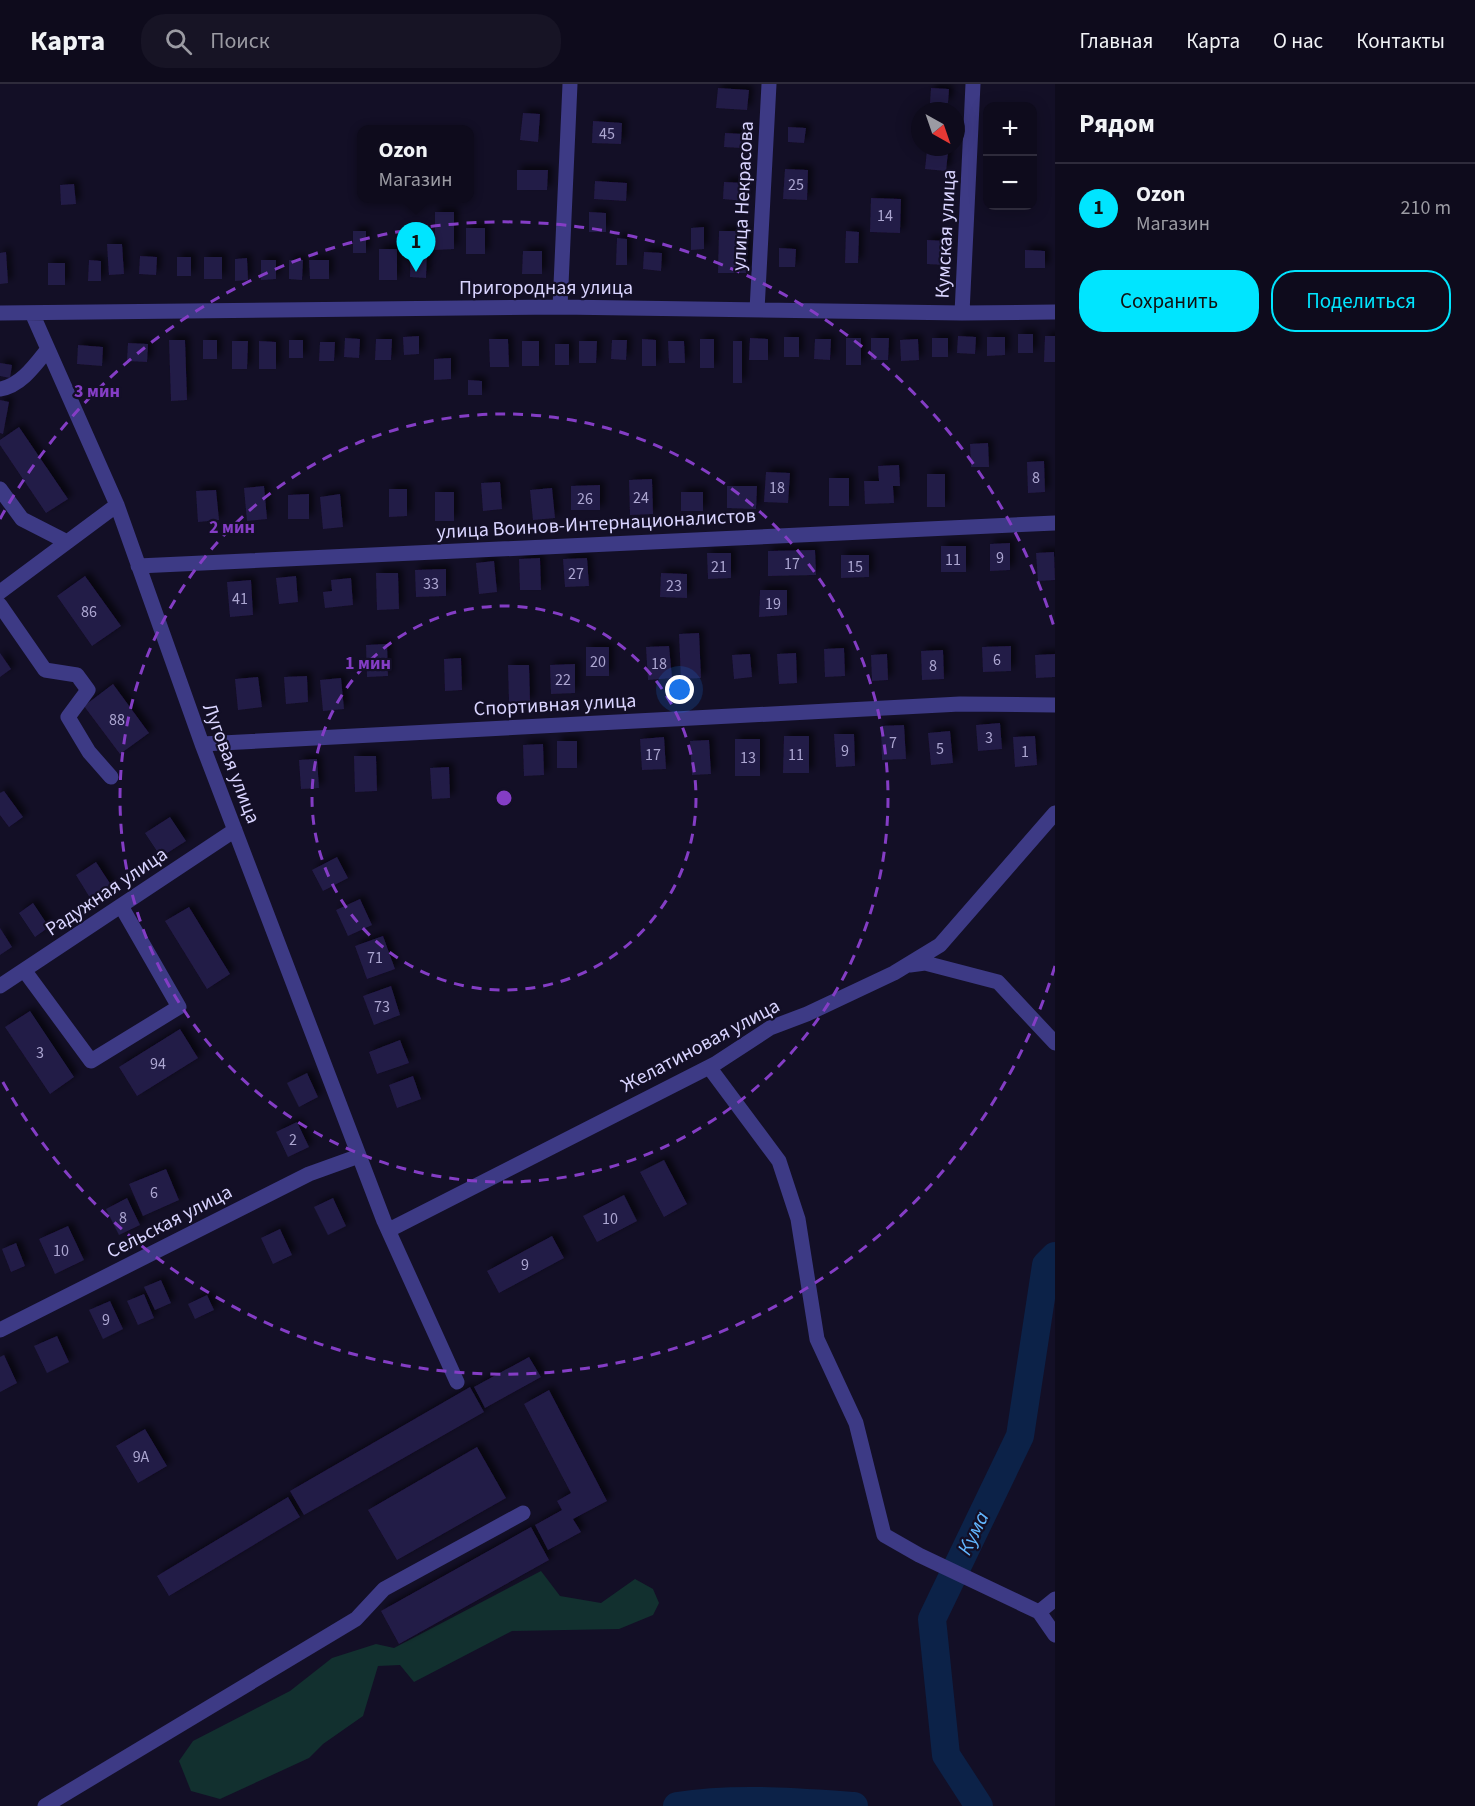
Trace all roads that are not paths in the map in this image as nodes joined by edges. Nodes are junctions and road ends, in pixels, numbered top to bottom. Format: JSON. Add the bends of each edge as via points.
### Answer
{"nodes":[{"id":1,"x":570,"y":84,"type":"edge"},
{"id":2,"x":769,"y":84,"type":"edge"},
{"id":3,"x":973,"y":84,"type":"edge"},
{"id":4,"x":560,"y":307,"type":"junction"},
{"id":5,"x":757,"y":310,"type":"junction"},
{"id":6,"x":1055,"y":312,"type":"edge"},
{"id":7,"x":0,"y":313,"type":"edge"},
{"id":8,"x":32,"y":313,"type":"junction"},
{"id":9,"x":962,"y":313,"type":"junction"},
{"id":10,"x":48,"y":348,"type":"junction"},
{"id":11,"x":0,"y":389,"type":"edge"},
{"id":12,"x":0,"y":489,"type":"edge"},
{"id":13,"x":117,"y":505,"type":"junction"},
{"id":14,"x":1055,"y":523,"type":"edge"},
{"id":15,"x":68,"y":542,"type":"junction"},
{"id":16,"x":138,"y":566,"type":"junction"},
{"id":17,"x":0,"y":592,"type":"edge"},
{"id":18,"x":0,"y":605,"type":"edge"},
{"id":19,"x":1055,"y":705,"type":"edge"},
{"id":20,"x":202,"y":744,"type":"junction"},
{"id":21,"x":111,"y":777,"type":"dead end"},
{"id":22,"x":1055,"y":813,"type":"edge"},
{"id":23,"x":235,"y":830,"type":"junction"},
{"id":24,"x":121,"y":906,"type":"junction"},
{"id":25,"x":906,"y":965,"type":"junction"},
{"id":26,"x":24,"y":970,"type":"junction"},
{"id":27,"x":0,"y":986,"type":"edge"},
{"id":28,"x":1055,"y":1042,"type":"edge"},
{"id":29,"x":709,"y":1066,"type":"junction"},
{"id":30,"x":359,"y":1156,"type":"junction"},
{"id":31,"x":389,"y":1230,"type":"junction"},
{"id":32,"x":0,"y":1330,"type":"edge"},
{"id":33,"x":457,"y":1382,"type":"dead end"},
{"id":34,"x":523,"y":1513,"type":"dead end"},
{"id":35,"x":1055,"y":1599,"type":"edge"},
{"id":36,"x":1039,"y":1612,"type":"junction"},
{"id":37,"x":1055,"y":1635,"type":"edge"},
{"id":38,"x":45,"y":1806,"type":"edge"}],
"edges":[{"from":1,"to":4,"type":"street"},
{"from":2,"to":5,"type":"street","name":"улица Некрасова"},
{"from":3,"to":9,"type":"street","name":"Кумская улица"},
{"from":4,"to":5,"type":"street","name":"Пригородная улица"},
{"from":4,"to":8,"type":"street","name":"Пригородная улица"},
{"from":5,"to":9,"type":"street","name":"Пригородная улица"},
{"from":6,"to":9,"type":"street","name":"Пригородная улица"},
{"from":7,"to":8,"type":"street","name":"Пригородная улица"},
{"from":8,"to":10,"type":"street","name":"Луговая улица"},
{"from":10,"to":11,"type":"street","via":[[27,375]]},
{"from":10,"to":13,"type":"street","name":"Луговая улица"},
{"from":12,"to":15,"type":"street","via":[[22,519]]},
{"from":13,"to":15,"type":"street"},
{"from":13,"to":16,"type":"street","name":"Луговая улица"},
{"from":14,"to":16,"type":"street","name":"улица Воинов-Интернационалистов"},
{"from":15,"to":17,"type":"street"},
{"from":16,"to":20,"type":"street","name":"Луговая улица"},
{"from":18,"to":21,"type":"street","via":[[45,670],[77,675],[88,690],[68,717],[89,752]]},
{"from":19,"to":20,"type":"street","name":"Спортивная улица","via":[[960,704]]},
{"from":20,"to":23,"type":"street","name":"Луговая улица"},
{"from":22,"to":25,"type":"street","name":"Желатиновая улица","via":[[940,945]]},
{"from":23,"to":24,"type":"street","name":"Радужная улица"},
{"from":23,"to":30,"type":"street","name":"Луговая улица"},
{"from":24,"to":26,"type":"street","name":"Радужная улица"},
{"from":24,"to":26,"type":"street","via":[[179,1007],[91,1061]]},
{"from":25,"to":28,"type":"street","via":[[925,963],[998,982]]},
{"from":25,"to":29,"type":"street","name":"Желатиновая улица","via":[[770,1028]]},
{"from":26,"to":27,"type":"street","name":"Радужная улица"},
{"from":29,"to":31,"type":"street","name":"Желатиновая улица"},
{"from":29,"to":36,"type":"street","via":[[779,1161],[798,1219],[817,1339],[856,1423],[884,1535]]},
{"from":30,"to":31,"type":"street","name":"Луговая улица"},
{"from":30,"to":32,"type":"street","name":"Сельская улица","via":[[309,1174]]},
{"from":31,"to":33,"type":"street","name":"Луговая улица"},
{"from":34,"to":38,"type":"street","via":[[384,1589],[356,1619]]},
{"from":35,"to":36,"type":"street"},
{"from":36,"to":37,"type":"street"}]}
